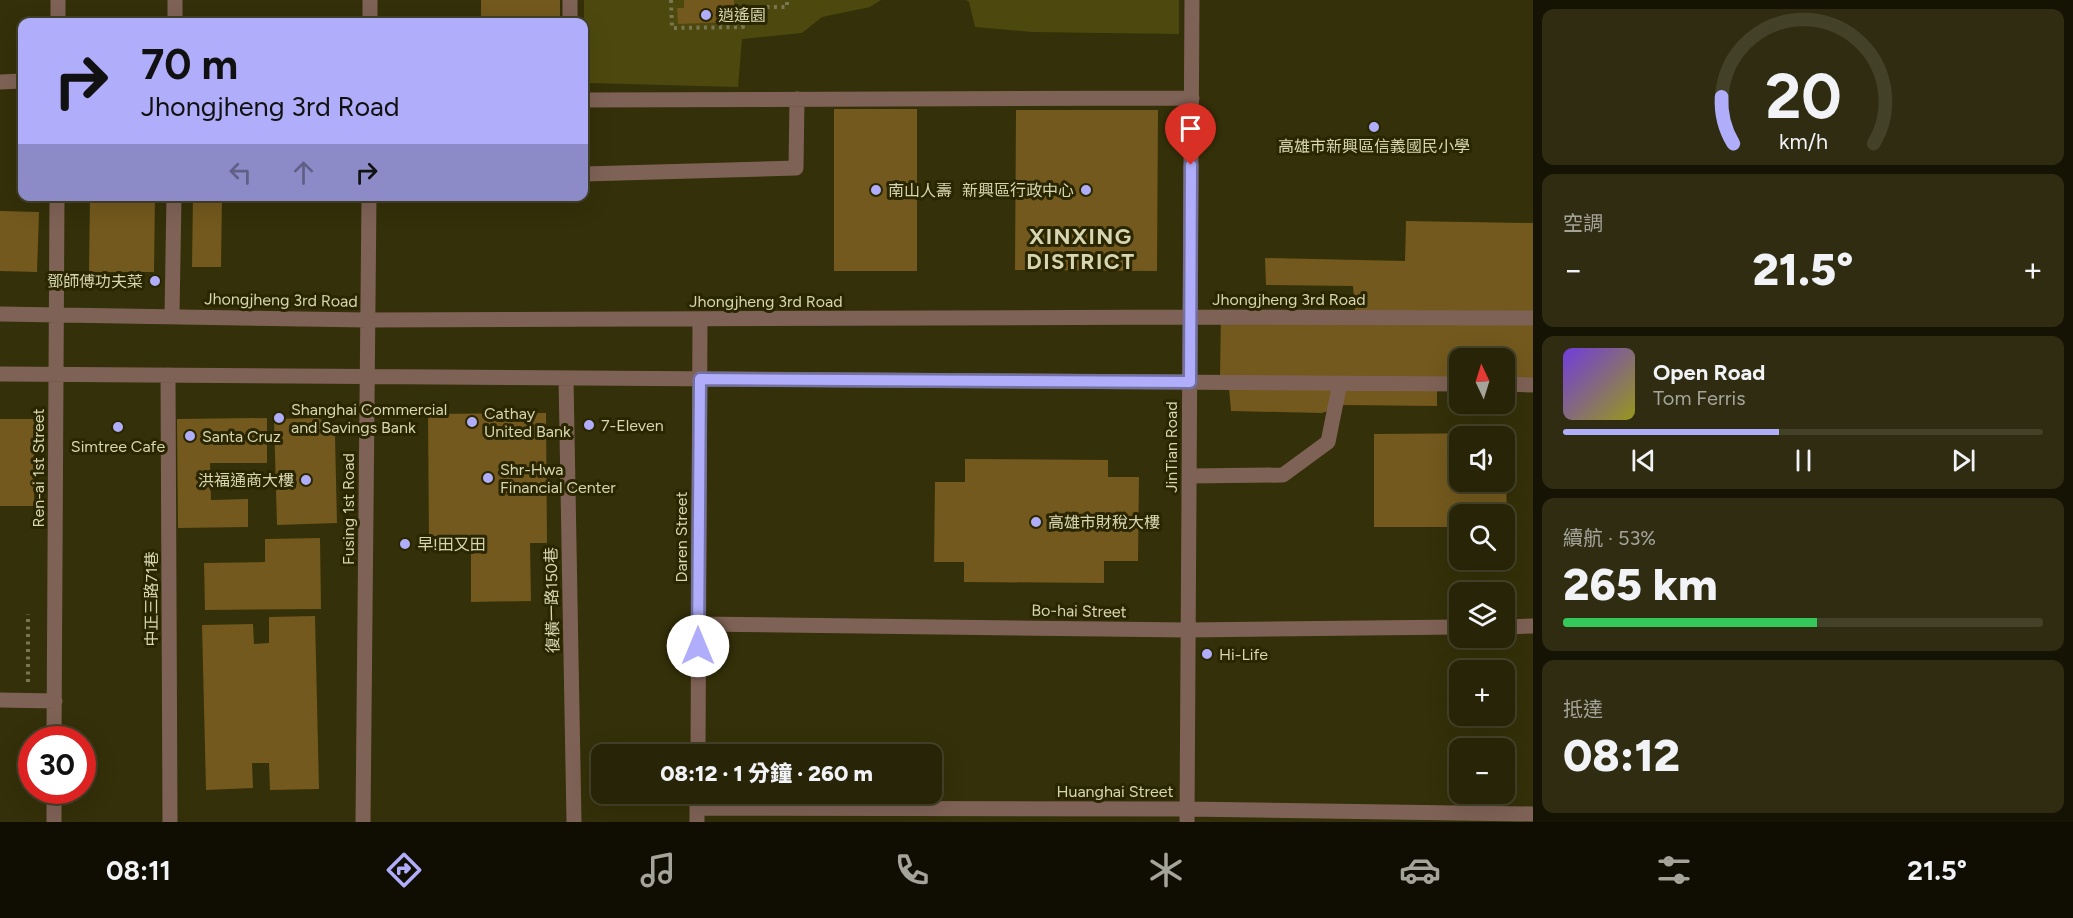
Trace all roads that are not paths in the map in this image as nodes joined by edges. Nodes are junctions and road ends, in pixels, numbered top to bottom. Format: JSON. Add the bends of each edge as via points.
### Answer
{"nodes":[{"id":1,"x":58,"y":0,"type":"edge"},
{"id":2,"x":175,"y":0,"type":"edge"},
{"id":3,"x":370,"y":0,"type":"edge"},
{"id":4,"x":570,"y":0,"type":"edge"},
{"id":5,"x":1192,"y":0,"type":"edge"},
{"id":6,"x":58,"y":18,"type":"edge"},
{"id":7,"x":175,"y":18,"type":"edge"},
{"id":8,"x":370,"y":18,"type":"edge"},
{"id":9,"x":570,"y":18,"type":"edge"},
{"id":10,"x":18,"y":81,"type":"edge"},
{"id":11,"x":0,"y":82,"type":"edge"},
{"id":12,"x":1192,"y":98,"type":"junction"},
{"id":13,"x":797,"y":99,"type":"junction"},
{"id":14,"x":588,"y":100,"type":"edge"},
{"id":15,"x":588,"y":174,"type":"edge"},
{"id":16,"x":57,"y":201,"type":"edge"},
{"id":17,"x":174,"y":201,"type":"edge"},
{"id":18,"x":369,"y":201,"type":"edge"},
{"id":19,"x":0,"y":314,"type":"edge"},
{"id":20,"x":57,"y":314,"type":"junction"},
{"id":21,"x":172,"y":315,"type":"junction"},
{"id":22,"x":1190,"y":316,"type":"junction"},
{"id":23,"x":1533,"y":318,"type":"edge"},
{"id":24,"x":700,"y":319,"type":"junction"},
{"id":25,"x":368,"y":320,"type":"junction"},
{"id":26,"x":0,"y":374,"type":"edge"},
{"id":27,"x":56,"y":375,"type":"junction"},
{"id":28,"x":168,"y":375,"type":"junction"},
{"id":29,"x":367,"y":376,"type":"junction"},
{"id":30,"x":566,"y":378,"type":"junction"},
{"id":31,"x":700,"y":379,"type":"junction"},
{"id":32,"x":1190,"y":382,"type":"junction"},
{"id":33,"x":1340,"y":383,"type":"junction"},
{"id":34,"x":1449,"y":384,"type":"edge"},
{"id":35,"x":1515,"y":384,"type":"edge"},
{"id":36,"x":1533,"y":385,"type":"edge"},
{"id":37,"x":1189,"y":476,"type":"junction"},
{"id":38,"x":698,"y":624,"type":"junction"},
{"id":39,"x":1533,"y":626,"type":"edge"},
{"id":40,"x":1449,"y":627,"type":"edge"},
{"id":41,"x":1515,"y":627,"type":"edge"},
{"id":42,"x":1188,"y":630,"type":"junction"},
{"id":43,"x":0,"y":700,"type":"edge"},
{"id":44,"x":55,"y":700,"type":"junction"},
{"id":45,"x":54,"y":726,"type":"edge"},
{"id":46,"x":698,"y":744,"type":"edge"},
{"id":47,"x":54,"y":804,"type":"edge"},
{"id":48,"x":697,"y":808,"type":"edge"},
{"id":49,"x":1533,"y":814,"type":"edge"},
{"id":50,"x":1187,"y":816,"type":"edge"},
{"id":51,"x":54,"y":822,"type":"edge"},
{"id":52,"x":170,"y":822,"type":"edge"},
{"id":53,"x":363,"y":822,"type":"edge"},
{"id":54,"x":574,"y":822,"type":"edge"}],
"edges":[{"from":1,"to":6,"type":"street"},
{"from":2,"to":7,"type":"street"},
{"from":3,"to":8,"type":"street"},
{"from":4,"to":9,"type":"street"},
{"from":5,"to":12,"type":"street","name":"JinTian Road"},
{"from":10,"to":11,"type":"street"},
{"from":12,"to":13,"type":"street"},
{"from":12,"to":22,"type":"street","name":"JinTian Road"},
{"from":13,"to":14,"type":"street"},
{"from":13,"to":15,"type":"street","via":[[796,168]]},
{"from":16,"to":20,"type":"street","name":"Ren-ai 1st Street"},
{"from":17,"to":21,"type":"street"},
{"from":18,"to":25,"type":"street","name":"Fusing 1st Road"},
{"from":19,"to":20,"type":"street","name":"Jhongjheng 3rd Road"},
{"from":20,"to":21,"type":"street","name":"Jhongjheng 3rd Road"},
{"from":20,"to":27,"type":"street","name":"Ren-ai 1st Street"},
{"from":21,"to":25,"type":"street","name":"Jhongjheng 3rd Road"},
{"from":22,"to":23,"type":"street","name":"Jhongjheng 3rd Road"},
{"from":22,"to":24,"type":"street","name":"Jhongjheng 3rd Road"},
{"from":22,"to":32,"type":"street","name":"JinTian Road"},
{"from":24,"to":25,"type":"street","name":"Jhongjheng 3rd Road"},
{"from":24,"to":31,"type":"street","name":"Daren Street"},
{"from":25,"to":29,"type":"street","name":"Fusing 1st Road"},
{"from":26,"to":27,"type":"street"},
{"from":27,"to":28,"type":"street"},
{"from":27,"to":44,"type":"street","name":"Ren-ai 1st Street"},
{"from":28,"to":29,"type":"street"},
{"from":28,"to":52,"type":"street","name":"中正三路71巷"},
{"from":29,"to":30,"type":"street"},
{"from":29,"to":53,"type":"street","name":"Fusing 1st Road"},
{"from":30,"to":31,"type":"street"},
{"from":30,"to":54,"type":"street","name":"復橫一路150巷"},
{"from":31,"to":32,"type":"street"},
{"from":31,"to":38,"type":"street","name":"Daren Street"},
{"from":32,"to":33,"type":"street"},
{"from":32,"to":37,"type":"street","name":"JinTian Road"},
{"from":33,"to":34,"type":"street"},
{"from":33,"to":37,"type":"street","via":[[1328,442],[1283,475]]},
{"from":35,"to":36,"type":"street"},
{"from":37,"to":42,"type":"street","name":"JinTian Road"},
{"from":38,"to":42,"type":"street","name":"Bo-hai Street"},
{"from":38,"to":46,"type":"street","name":"Daren Street"},
{"from":39,"to":41,"type":"street"},
{"from":40,"to":42,"type":"street","name":"Bo-hai Street"},
{"from":42,"to":50,"type":"street","name":"JinTian Road"},
{"from":43,"to":44,"type":"street"},
{"from":44,"to":45,"type":"street","name":"Ren-ai 1st Street"},
{"from":47,"to":51,"type":"street"},
{"from":48,"to":50,"type":"street","name":"Huanghai Street"},
{"from":49,"to":50,"type":"street","name":"Huanghai Street"}]}
